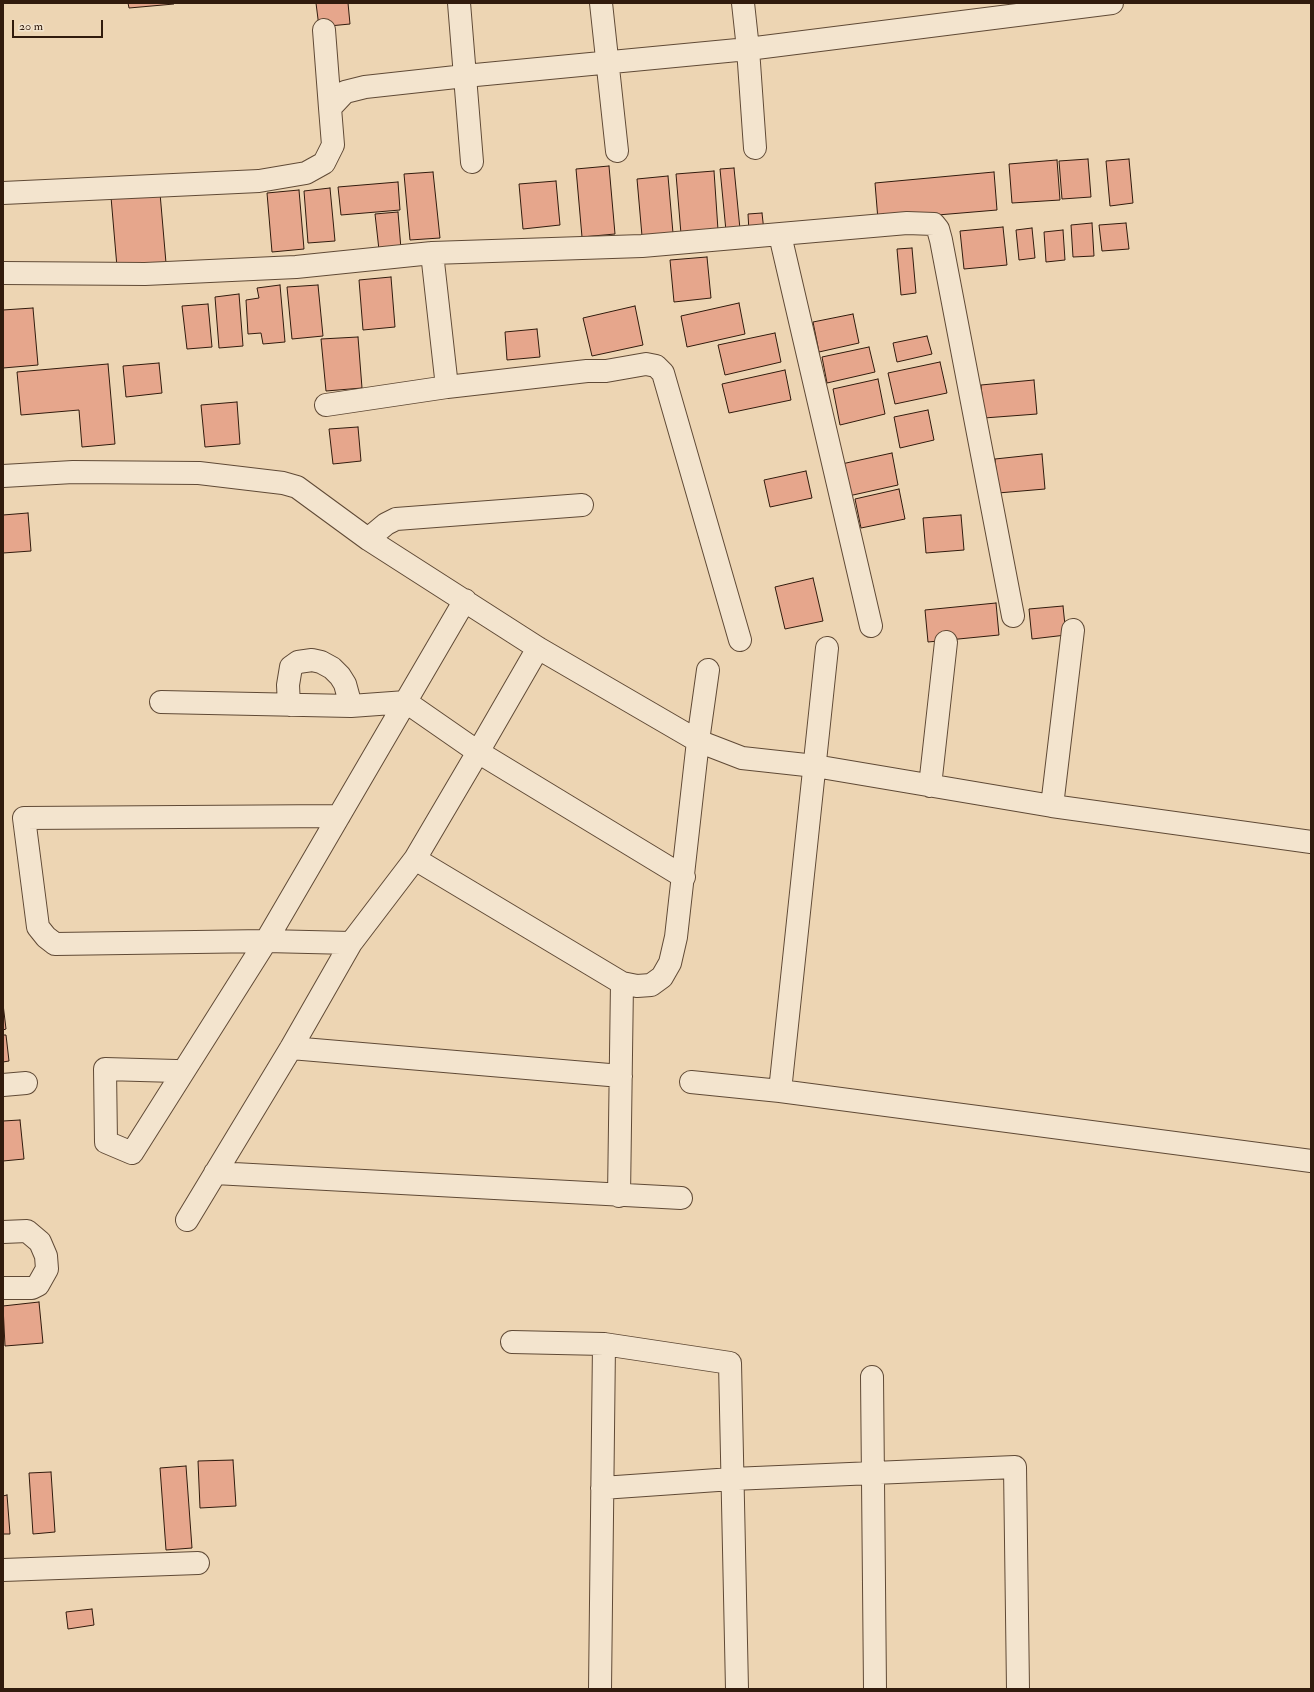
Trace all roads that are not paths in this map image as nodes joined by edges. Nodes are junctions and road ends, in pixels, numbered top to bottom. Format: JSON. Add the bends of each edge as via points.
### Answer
{"nodes":[{"id":1,"x":458,"y":3,"type":"edge"},
{"id":2,"x":601,"y":3,"type":"edge"},
{"id":3,"x":743,"y":3,"type":"edge"},
{"id":4,"x":1112,"y":3,"type":"edge"},
{"id":5,"x":324,"y":30,"type":"dead end"},
{"id":6,"x":748,"y":49,"type":"junction"},
{"id":7,"x":607,"y":62,"type":"junction"},
{"id":8,"x":465,"y":76,"type":"junction"},
{"id":9,"x":330,"y":108,"type":"junction"},
{"id":10,"x":755,"y":148,"type":"dead end"},
{"id":11,"x":617,"y":151,"type":"dead end"},
{"id":12,"x":472,"y":162,"type":"dead end"},
{"id":13,"x":3,"y":193,"type":"edge"},
{"id":14,"x":780,"y":235,"type":"junction"},
{"id":15,"x":432,"y":253,"type":"junction"},
{"id":16,"x":3,"y":273,"type":"edge"},
{"id":17,"x":447,"y":387,"type":"junction"},
{"id":18,"x":326,"y":405,"type":"dead end"},
{"id":19,"x":3,"y":476,"type":"edge"},
{"id":20,"x":582,"y":505,"type":"dead end"},
{"id":21,"x":368,"y":539,"type":"junction"},
{"id":22,"x":465,"y":600,"type":"junction"},
{"id":23,"x":1013,"y":616,"type":"dead end"},
{"id":24,"x":871,"y":626,"type":"dead end"},
{"id":25,"x":1073,"y":630,"type":"dead end"},
{"id":26,"x":740,"y":640,"type":"dead end"},
{"id":27,"x":946,"y":642,"type":"dead end"},
{"id":28,"x":538,"y":648,"type":"junction"},
{"id":29,"x":827,"y":648,"type":"dead end"},
{"id":30,"x":708,"y":670,"type":"dead end"},
{"id":31,"x":161,"y":702,"type":"dead end"},
{"id":32,"x":406,"y":702,"type":"junction"},
{"id":33,"x":290,"y":705,"type":"junction"},
{"id":34,"x":351,"y":706,"type":"junction"},
{"id":35,"x":698,"y":741,"type":"junction"},
{"id":36,"x":478,"y":752,"type":"junction"},
{"id":37,"x":815,"y":766,"type":"junction"},
{"id":38,"x":930,"y":786,"type":"junction"},
{"id":39,"x":1052,"y":806,"type":"junction"},
{"id":40,"x":339,"y":816,"type":"junction"},
{"id":41,"x":1311,"y":842,"type":"edge"},
{"id":42,"x":415,"y":859,"type":"junction"},
{"id":43,"x":684,"y":877,"type":"junction"},
{"id":44,"x":266,"y":941,"type":"junction"},
{"id":45,"x":351,"y":943,"type":"junction"},
{"id":46,"x":622,"y":983,"type":"junction"},
{"id":47,"x":291,"y":1048,"type":"junction"},
{"id":48,"x":176,"y":1071,"type":"dead end"},
{"id":49,"x":621,"y":1076,"type":"junction"},
{"id":50,"x":691,"y":1082,"type":"dead end"},
{"id":51,"x":26,"y":1083,"type":"dead end"},
{"id":52,"x":3,"y":1085,"type":"edge"},
{"id":53,"x":780,"y":1091,"type":"junction"},
{"id":54,"x":1311,"y":1161,"type":"edge"},
{"id":55,"x":215,"y":1173,"type":"junction"},
{"id":56,"x":620,"y":1196,"type":"junction"},
{"id":57,"x":681,"y":1198,"type":"dead end"},
{"id":58,"x":187,"y":1220,"type":"dead end"},
{"id":59,"x":3,"y":1232,"type":"edge"},
{"id":60,"x":3,"y":1288,"type":"edge"},
{"id":61,"x":512,"y":1342,"type":"dead end"},
{"id":62,"x":604,"y":1344,"type":"junction"},
{"id":63,"x":872,"y":1377,"type":"dead end"},
{"id":64,"x":874,"y":1473,"type":"junction"},
{"id":65,"x":732,"y":1479,"type":"junction"},
{"id":66,"x":602,"y":1488,"type":"junction"},
{"id":67,"x":198,"y":1563,"type":"dead end"},
{"id":68,"x":3,"y":1570,"type":"edge"},
{"id":69,"x":600,"y":1689,"type":"edge"},
{"id":70,"x":737,"y":1689,"type":"edge"},
{"id":71,"x":875,"y":1689,"type":"edge"},
{"id":72,"x":1018,"y":1689,"type":"edge"}],
"edges":[{"from":1,"to":8,"type":"street"},
{"from":2,"to":7,"type":"street"},
{"from":3,"to":6,"type":"street"},
{"from":4,"to":6,"type":"street"},
{"from":5,"to":9,"type":"street"},
{"from":6,"to":7,"type":"street"},
{"from":6,"to":10,"type":"street"},
{"from":7,"to":8,"type":"street"},
{"from":7,"to":11,"type":"street"},
{"from":8,"to":9,"type":"street","via":[[345,92]]},
{"from":8,"to":12,"type":"street"},
{"from":9,"to":13,"type":"street","via":[[333,145],[324,163],[306,173],[259,180]]},
{"from":14,"to":15,"type":"street","via":[[642,246]]},
{"from":14,"to":23,"type":"street","via":[[907,223],[934,224],[938,229]]},
{"from":14,"to":24,"type":"street"},
{"from":15,"to":16,"type":"street","via":[[280,268],[146,274]]},
{"from":15,"to":17,"type":"street"},
{"from":17,"to":18,"type":"street"},
{"from":17,"to":26,"type":"street","via":[[606,371],[646,364],[656,366],[663,373]]},
{"from":19,"to":21,"type":"street","via":[[73,472],[199,473],[283,483],[297,487]]},
{"from":20,"to":21,"type":"street","via":[[396,519]]},
{"from":21,"to":22,"type":"street"},
{"from":22,"to":28,"type":"street"},
{"from":22,"to":32,"type":"street"},
{"from":25,"to":39,"type":"street"},
{"from":27,"to":38,"type":"street"},
{"from":28,"to":35,"type":"street"},
{"from":28,"to":36,"type":"street"},
{"from":29,"to":37,"type":"street"},
{"from":30,"to":35,"type":"street"},
{"from":31,"to":33,"type":"street"},
{"from":32,"to":34,"type":"street"},
{"from":32,"to":36,"type":"street"},
{"from":32,"to":40,"type":"street"},
{"from":33,"to":34,"type":"street"},
{"from":33,"to":34,"type":"street","via":[[288,685],[291,667],[298,662],[312,660],[332,668],[340,676]]},
{"from":35,"to":37,"type":"street","via":[[742,758]]},
{"from":35,"to":43,"type":"street"},
{"from":36,"to":42,"type":"street"},
{"from":36,"to":43,"type":"street"},
{"from":37,"to":38,"type":"street"},
{"from":37,"to":53,"type":"street"},
{"from":38,"to":39,"type":"street"},
{"from":39,"to":41,"type":"street"},
{"from":40,"to":44,"type":"street"},
{"from":40,"to":44,"type":"street","via":[[24,818],[38,927],[55,944]]},
{"from":42,"to":45,"type":"street"},
{"from":42,"to":46,"type":"street"},
{"from":43,"to":46,"type":"street","via":[[676,937],[670,963],[662,977],[651,984],[637,986]]},
{"from":44,"to":45,"type":"street"},
{"from":44,"to":48,"type":"street","via":[[132,1153],[106,1142],[105,1069]]},
{"from":45,"to":47,"type":"street"},
{"from":46,"to":49,"type":"street"},
{"from":47,"to":49,"type":"street"},
{"from":47,"to":55,"type":"street"},
{"from":49,"to":56,"type":"street"},
{"from":50,"to":53,"type":"street"},
{"from":51,"to":52,"type":"street"},
{"from":53,"to":54,"type":"street"},
{"from":55,"to":56,"type":"street"},
{"from":55,"to":58,"type":"street"},
{"from":56,"to":57,"type":"street"},
{"from":59,"to":60,"type":"street","via":[[27,1231],[40,1242],[46,1256],[47,1269],[38,1285],[32,1288]]},
{"from":61,"to":62,"type":"street"},
{"from":62,"to":65,"type":"street","via":[[730,1363]]},
{"from":62,"to":66,"type":"street"},
{"from":63,"to":64,"type":"street"},
{"from":64,"to":65,"type":"street"},
{"from":64,"to":71,"type":"street"},
{"from":64,"to":72,"type":"street","via":[[1016,1467]]},
{"from":65,"to":66,"type":"street"},
{"from":65,"to":70,"type":"street"},
{"from":66,"to":69,"type":"street"},
{"from":67,"to":68,"type":"street"}]}
